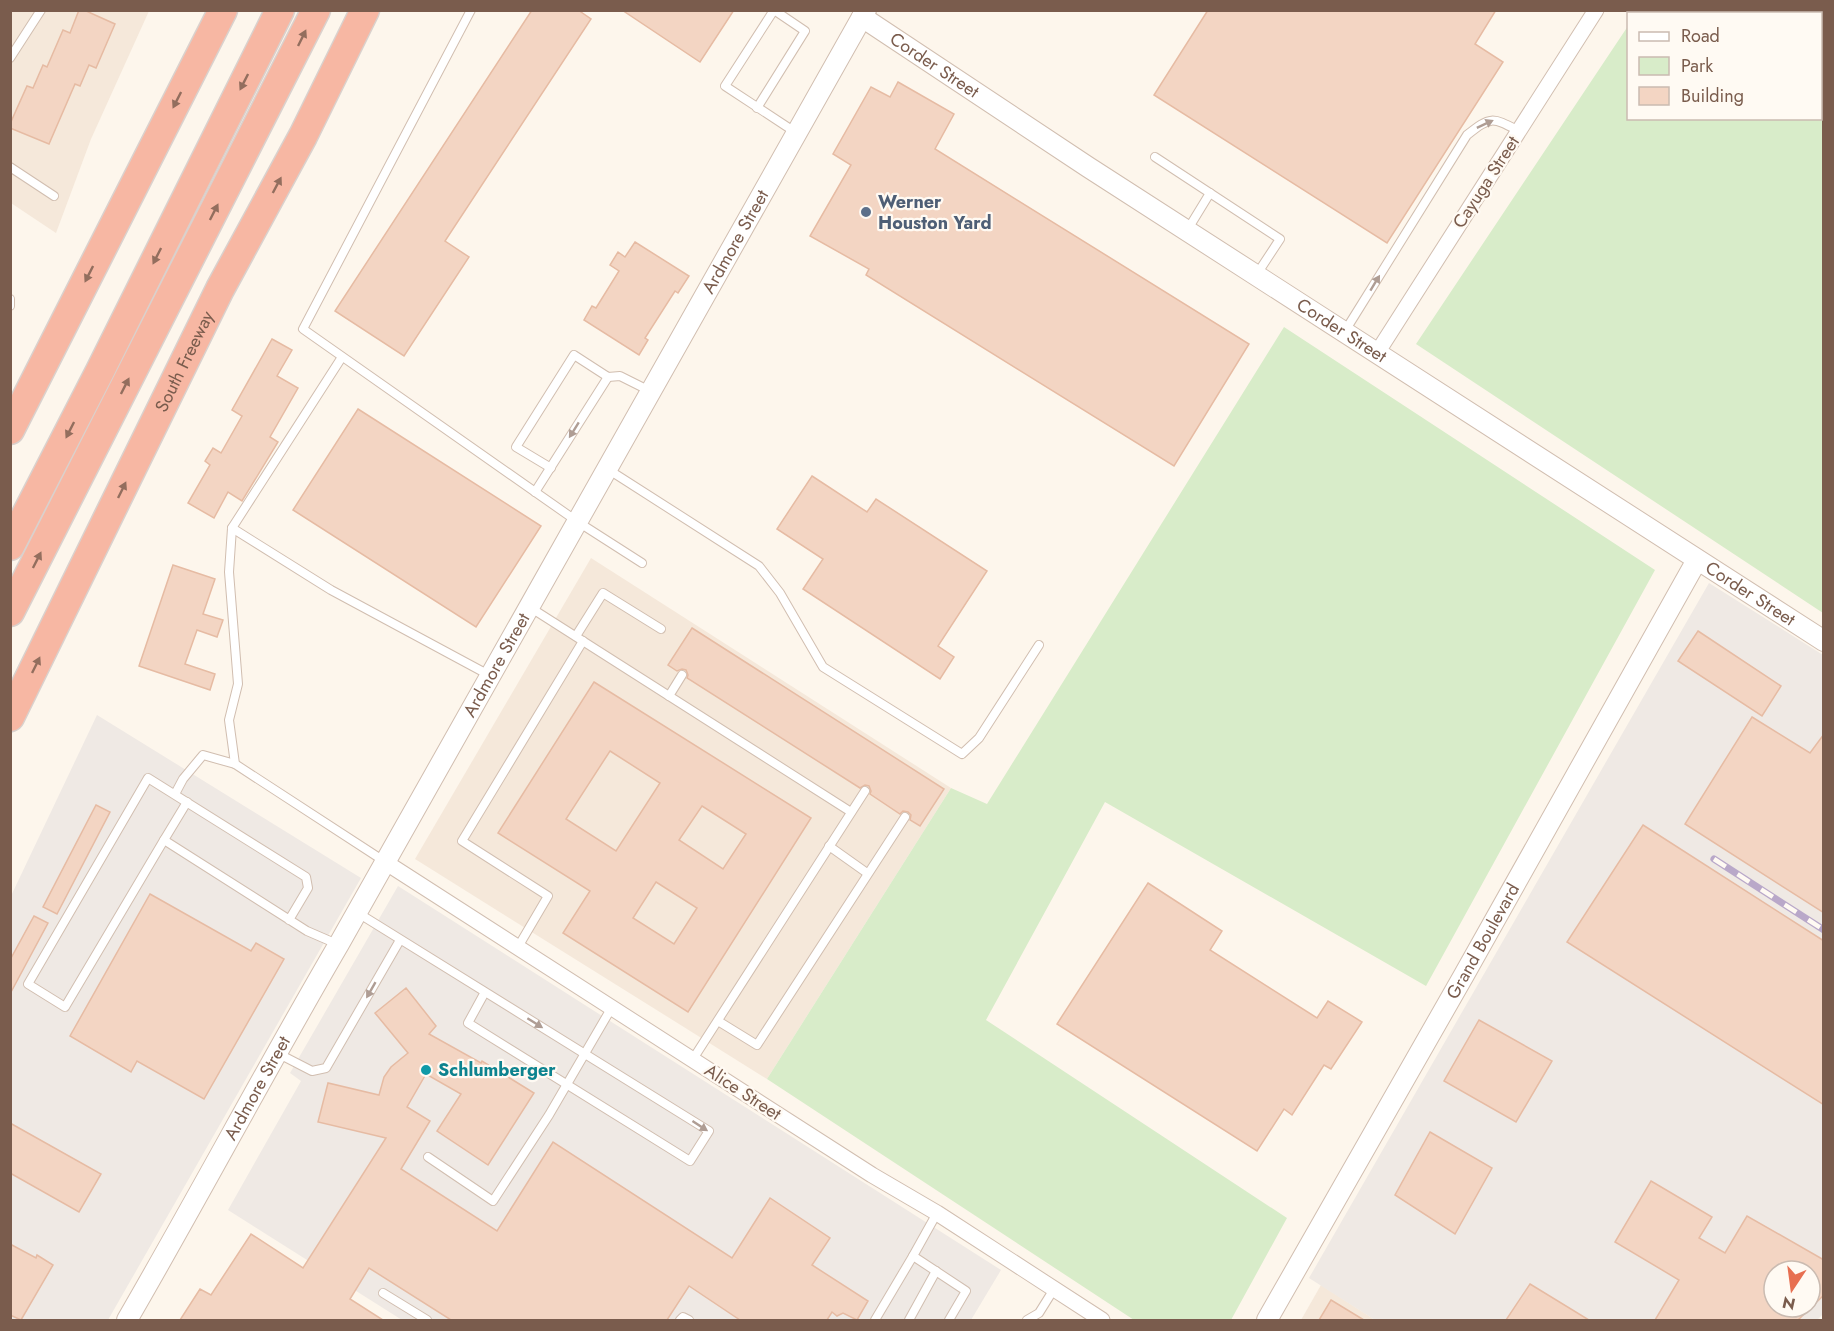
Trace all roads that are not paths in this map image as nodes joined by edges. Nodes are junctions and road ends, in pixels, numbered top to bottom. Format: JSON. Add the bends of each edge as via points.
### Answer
{"nodes":[{"id":1,"x":41,"y":10,"type":"edge"},
{"id":2,"x":223,"y":10,"type":"edge"},
{"id":3,"x":280,"y":10,"type":"edge"},
{"id":4,"x":316,"y":10,"type":"edge"},
{"id":5,"x":365,"y":10,"type":"edge"},
{"id":6,"x":376,"y":10,"type":"edge"},
{"id":7,"x":471,"y":10,"type":"edge"},
{"id":8,"x":774,"y":10,"type":"edge"},
{"id":9,"x":1596,"y":10,"type":"edge"},
{"id":10,"x":864,"y":14,"type":"edge"},
{"id":11,"x":10,"y":58,"type":"edge"},
{"id":12,"x":757,"y":108,"type":"junction"},
{"id":13,"x":1518,"y":131,"type":"junction"},
{"id":14,"x":797,"y":133,"type":"junction"},
{"id":15,"x":303,"y":136,"type":"junction"},
{"id":16,"x":1155,"y":157,"type":"dead end"},
{"id":17,"x":10,"y":167,"type":"edge"},
{"id":18,"x":1210,"y":193,"type":"junction"},
{"id":19,"x":54,"y":196,"type":"dead end"},
{"id":20,"x":1188,"y":231,"type":"junction"},
{"id":21,"x":1256,"y":275,"type":"junction"},
{"id":22,"x":10,"y":299,"type":"edge"},
{"id":23,"x":10,"y":306,"type":"edge"},
{"id":24,"x":1344,"y":333,"type":"junction"},
{"id":25,"x":1377,"y":353,"type":"junction"},
{"id":26,"x":342,"y":357,"type":"junction"},
{"id":27,"x":608,"y":377,"type":"junction"},
{"id":28,"x":651,"y":392,"type":"junction"},
{"id":29,"x":10,"y":430,"type":"edge"},
{"id":30,"x":550,"y":468,"type":"junction"},
{"id":31,"x":607,"y":469,"type":"junction"},
{"id":32,"x":535,"y":492,"type":"junction"},
{"id":33,"x":578,"y":522,"type":"junction"},
{"id":34,"x":232,"y":528,"type":"junction"},
{"id":35,"x":10,"y":546,"type":"edge"},
{"id":36,"x":1697,"y":560,"type":"junction"},
{"id":37,"x":642,"y":563,"type":"dead end"},
{"id":38,"x":530,"y":607,"type":"junction"},
{"id":39,"x":10,"y":612,"type":"edge"},
{"id":40,"x":661,"y":629,"type":"dead end"},
{"id":41,"x":580,"y":639,"type":"junction"},
{"id":42,"x":1824,"y":641,"type":"edge"},
{"id":43,"x":1039,"y":645,"type":"dead end"},
{"id":44,"x":682,"y":675,"type":"dead end"},
{"id":45,"x":491,"y":676,"type":"junction"},
{"id":46,"x":669,"y":696,"type":"junction"},
{"id":47,"x":10,"y":717,"type":"edge"},
{"id":48,"x":235,"y":764,"type":"junction"},
{"id":49,"x":865,"y":791,"type":"dead end"},
{"id":50,"x":175,"y":794,"type":"junction"},
{"id":51,"x":187,"y":802,"type":"junction"},
{"id":52,"x":851,"y":812,"type":"junction"},
{"id":53,"x":905,"y":817,"type":"dead end"},
{"id":54,"x":165,"y":840,"type":"junction"},
{"id":55,"x":829,"y":846,"type":"junction"},
{"id":56,"x":385,"y":862,"type":"junction"},
{"id":57,"x":867,"y":873,"type":"junction"},
{"id":58,"x":357,"y":912,"type":"junction"},
{"id":59,"x":289,"y":920,"type":"junction"},
{"id":60,"x":400,"y":940,"type":"junction"},
{"id":61,"x":339,"y":944,"type":"junction"},
{"id":62,"x":518,"y":947,"type":"junction"},
{"id":63,"x":485,"y":992,"type":"junction"},
{"id":64,"x":612,"y":1007,"type":"junction"},
{"id":65,"x":718,"y":1021,"type":"junction"},
{"id":66,"x":276,"y":1052,"type":"junction"},
{"id":67,"x":585,"y":1054,"type":"junction"},
{"id":68,"x":693,"y":1059,"type":"junction"},
{"id":69,"x":567,"y":1084,"type":"junction"},
{"id":70,"x":428,"y":1157,"type":"dead end"},
{"id":71,"x":937,"y":1213,"type":"junction"},
{"id":72,"x":913,"y":1256,"type":"junction"},
{"id":73,"x":936,"y":1271,"type":"junction"},
{"id":74,"x":1054,"y":1289,"type":"junction"},
{"id":75,"x":383,"y":1293,"type":"dead end"},
{"id":76,"x":127,"y":1320,"type":"edge"},
{"id":77,"x":427,"y":1320,"type":"edge"},
{"id":78,"x":680,"y":1320,"type":"edge"},
{"id":79,"x":689,"y":1320,"type":"edge"},
{"id":80,"x":875,"y":1320,"type":"edge"},
{"id":81,"x":909,"y":1320,"type":"edge"},
{"id":82,"x":949,"y":1320,"type":"edge"},
{"id":83,"x":1027,"y":1320,"type":"edge"},
{"id":84,"x":1102,"y":1320,"type":"edge"},
{"id":85,"x":1267,"y":1320,"type":"edge"}],
"edges":[{"from":1,"to":11,"type":"lane"},
{"from":2,"to":29,"type":"highway","one_way":true},
{"from":3,"to":35,"type":"highway","one_way":true},
{"from":39,"to":4,"type":"highway","one_way":true},
{"from":5,"to":15,"type":"highway","name":"South Freeway"},
{"from":6,"to":15,"type":"highway"},
{"from":7,"to":26,"type":"lane","via":[[303,329]]},
{"from":8,"to":12,"type":"lane","via":[[805,31]]},
{"from":8,"to":12,"type":"lane","via":[[725,86]]},
{"from":9,"to":13,"type":"street","name":"Cayuga Street"},
{"from":10,"to":14,"type":"street","name":"Ardmore Street"},
{"from":10,"to":20,"type":"street","name":"Corder Street"},
{"from":12,"to":14,"type":"lane"},
{"from":24,"to":13,"type":"lane","one_way":true,"via":[[1467,135],[1492,120]]},
{"from":13,"to":25,"type":"street","name":"Cayuga Street"},
{"from":14,"to":28,"type":"street","name":"Ardmore Street"},
{"from":47,"to":15,"type":"highway","name":"South Freeway","one_way":true,"via":[[220,290]]},
{"from":16,"to":18,"type":"lane"},
{"from":17,"to":19,"type":"lane"},
{"from":18,"to":20,"type":"lane"},
{"from":18,"to":21,"type":"lane","via":[[1280,239]]},
{"from":20,"to":21,"type":"street","name":"Corder Street"},
{"from":21,"to":24,"type":"street","name":"Corder Street"},
{"from":22,"to":23,"type":"lane"},
{"from":24,"to":25,"type":"street","name":"Corder Street"},
{"from":25,"to":36,"type":"street","name":"Corder Street"},
{"from":26,"to":32,"type":"lane"},
{"from":26,"to":34,"type":"lane"},
{"from":27,"to":28,"type":"lane","via":[[620,376]]},
{"from":27,"to":30,"type":"lane","one_way":true},
{"from":27,"to":30,"type":"lane","via":[[574,355],[516,447]]},
{"from":28,"to":31,"type":"street","name":"Ardmore Street"},
{"from":30,"to":32,"type":"lane"},
{"from":31,"to":33,"type":"street","name":"Ardmore Street"},
{"from":31,"to":43,"type":"lane","via":[[759,566],[780,593],[823,667],[962,754],[979,738]]},
{"from":32,"to":33,"type":"lane"},
{"from":33,"to":37,"type":"lane"},
{"from":33,"to":38,"type":"street","name":"Ardmore Street"},
{"from":34,"to":45,"type":"lane","via":[[331,590]]},
{"from":34,"to":48,"type":"lane","via":[[229,572],[238,684],[229,720]]},
{"from":36,"to":42,"type":"street","name":"Corder Street"},
{"from":36,"to":85,"type":"street","name":"Grand Boulevard"},
{"from":38,"to":41,"type":"lane"},
{"from":38,"to":45,"type":"street","name":"Ardmore Street"},
{"from":40,"to":41,"type":"lane","via":[[603,593]]},
{"from":41,"to":46,"type":"lane"},
{"from":41,"to":62,"type":"lane","via":[[462,841],[548,896]]},
{"from":44,"to":46,"type":"lane"},
{"from":45,"to":56,"type":"street","name":"Ardmore Street"},
{"from":46,"to":52,"type":"lane"},
{"from":48,"to":50,"type":"lane","via":[[203,754]]},
{"from":48,"to":56,"type":"lane"},
{"from":49,"to":52,"type":"lane"},
{"from":50,"to":51,"type":"lane"},
{"from":50,"to":54,"type":"lane","via":[[148,777],[28,984],[65,1007]]},
{"from":51,"to":54,"type":"lane"},
{"from":51,"to":59,"type":"lane","via":[[306,876],[308,888]]},
{"from":52,"to":55,"type":"lane"},
{"from":53,"to":57,"type":"lane"},
{"from":54,"to":59,"type":"lane"},
{"from":55,"to":57,"type":"lane"},
{"from":55,"to":65,"type":"lane"},
{"from":56,"to":58,"type":"street","name":"Ardmore Street"},
{"from":56,"to":62,"type":"street","name":"Alice Street"},
{"from":57,"to":65,"type":"lane","via":[[757,1045]]},
{"from":58,"to":60,"type":"lane"},
{"from":58,"to":61,"type":"street","name":"Ardmore Street"},
{"from":59,"to":61,"type":"lane"},
{"from":60,"to":63,"type":"lane"},
{"from":60,"to":66,"type":"lane","one_way":true,"via":[[326,1068],[312,1071]]},
{"from":61,"to":66,"type":"street","name":"Ardmore Street"},
{"from":62,"to":64,"type":"street","name":"Alice Street"},
{"from":63,"to":67,"type":"lane","one_way":true},
{"from":63,"to":69,"type":"lane","via":[[468,1023]]},
{"from":64,"to":67,"type":"lane"},
{"from":64,"to":68,"type":"street","name":"Alice Street"},
{"from":65,"to":68,"type":"lane"},
{"from":66,"to":76,"type":"street","name":"Ardmore Street"},
{"from":67,"to":69,"type":"lane"},
{"from":67,"to":69,"type":"lane","one_way":true,"via":[[709,1131],[690,1161]]},
{"from":68,"to":71,"type":"street","name":"Alice Street"},
{"from":69,"to":70,"type":"lane","via":[[493,1201]]},
{"from":71,"to":72,"type":"lane"},
{"from":71,"to":74,"type":"street","name":"Alice Street"},
{"from":72,"to":73,"type":"lane"},
{"from":72,"to":80,"type":"lane"},
{"from":73,"to":81,"type":"lane"},
{"from":73,"to":82,"type":"lane","via":[[966,1291]]},
{"from":74,"to":83,"type":"lane","via":[[1039,1313]]},
{"from":74,"to":84,"type":"street","name":"Alice Street"},
{"from":75,"to":77,"type":"lane"},
{"from":78,"to":79,"type":"lane"}]}
